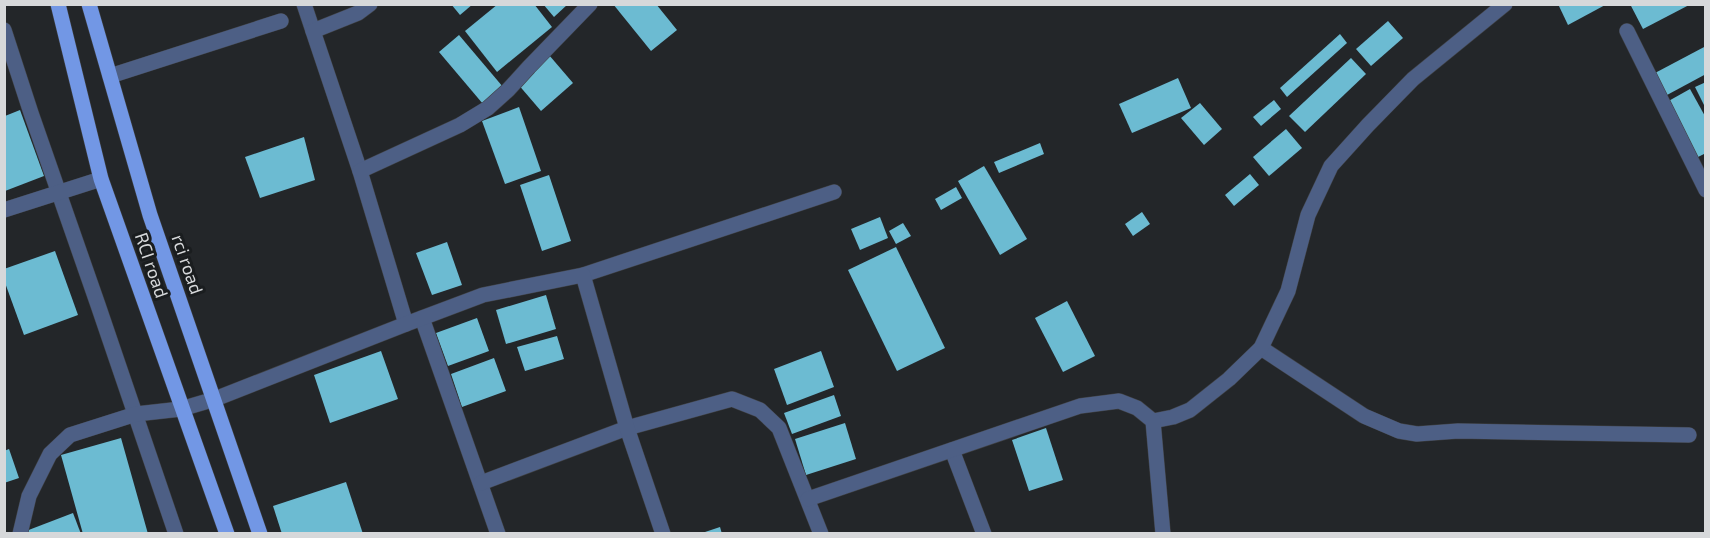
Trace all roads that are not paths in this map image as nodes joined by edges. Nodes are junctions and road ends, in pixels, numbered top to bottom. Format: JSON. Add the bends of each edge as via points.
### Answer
{"nodes":[{"id":1,"x":58,"y":4,"type":"edge"},
{"id":2,"x":89,"y":4,"type":"edge"},
{"id":3,"x":304,"y":4,"type":"edge"},
{"id":4,"x":370,"y":4,"type":"edge"},
{"id":5,"x":590,"y":4,"type":"edge"},
{"id":6,"x":1505,"y":4,"type":"edge"},
{"id":7,"x":281,"y":21,"type":"dead end"},
{"id":8,"x":4,"y":30,"type":"edge"},
{"id":9,"x":313,"y":31,"type":"junction"},
{"id":10,"x":1628,"y":31,"type":"dead end"},
{"id":11,"x":110,"y":76,"type":"junction"},
{"id":12,"x":360,"y":171,"type":"junction"},
{"id":13,"x":101,"y":179,"type":"junction"},
{"id":14,"x":1706,"y":190,"type":"edge"},
{"id":15,"x":834,"y":192,"type":"dead end"},
{"id":16,"x":59,"y":193,"type":"junction"},
{"id":17,"x":4,"y":210,"type":"edge"},
{"id":18,"x":583,"y":275,"type":"junction"},
{"id":19,"x":422,"y":318,"type":"junction"},
{"id":20,"x":406,"y":324,"type":"junction"},
{"id":21,"x":1261,"y":348,"type":"junction"},
{"id":22,"x":215,"y":399,"type":"junction"},
{"id":23,"x":182,"y":409,"type":"junction"},
{"id":24,"x":136,"y":414,"type":"junction"},
{"id":25,"x":1153,"y":421,"type":"junction"},
{"id":26,"x":627,"y":428,"type":"junction"},
{"id":27,"x":1689,"y":435,"type":"dead end"},
{"id":28,"x":952,"y":450,"type":"junction"},
{"id":29,"x":481,"y":483,"type":"junction"},
{"id":30,"x":808,"y":499,"type":"junction"},
{"id":31,"x":20,"y":534,"type":"edge"},
{"id":32,"x":176,"y":534,"type":"edge"},
{"id":33,"x":227,"y":534,"type":"edge"},
{"id":34,"x":260,"y":534,"type":"edge"},
{"id":35,"x":498,"y":534,"type":"edge"},
{"id":36,"x":663,"y":534,"type":"edge"},
{"id":37,"x":821,"y":534,"type":"edge"},
{"id":38,"x":984,"y":534,"type":"edge"},
{"id":39,"x":1163,"y":534,"type":"edge"}],
"edges":[{"from":1,"to":13,"type":"main road","name":"RCI road"},
{"from":2,"to":11,"type":"main road","name":"rci road"},
{"from":3,"to":9,"type":"street"},
{"from":4,"to":9,"type":"street"},
{"from":5,"to":12,"type":"street","via":[[488,108]]},
{"from":6,"to":21,"type":"street","via":[[1413,79],[1331,166],[1308,215],[1288,291]]},
{"from":7,"to":11,"type":"street"},
{"from":8,"to":16,"type":"street"},
{"from":9,"to":12,"type":"street"},
{"from":10,"to":14,"type":"street"},
{"from":11,"to":22,"type":"main road","name":"rci road","via":[[150,215]]},
{"from":12,"to":20,"type":"street"},
{"from":13,"to":16,"type":"street"},
{"from":13,"to":23,"type":"main road","name":"RCI road"},
{"from":15,"to":18,"type":"street"},
{"from":16,"to":17,"type":"street"},
{"from":16,"to":24,"type":"street"},
{"from":18,"to":19,"type":"street","via":[[483,295]]},
{"from":18,"to":26,"type":"street"},
{"from":19,"to":20,"type":"street"},
{"from":19,"to":29,"type":"street"},
{"from":20,"to":22,"type":"street"},
{"from":21,"to":25,"type":"street","via":[[1190,410]]},
{"from":21,"to":27,"type":"street","via":[[1364,416],[1399,431]]},
{"from":22,"to":23,"type":"street"},
{"from":22,"to":34,"type":"main road","name":"rci road"},
{"from":23,"to":24,"type":"street"},
{"from":23,"to":33,"type":"main road","name":"RCI road"},
{"from":24,"to":31,"type":"street","via":[[70,435],[50,454],[29,496]]},
{"from":24,"to":32,"type":"street"},
{"from":25,"to":28,"type":"street","via":[[1137,408],[1119,401],[1080,406]]},
{"from":25,"to":39,"type":"street"},
{"from":26,"to":29,"type":"street"},
{"from":26,"to":30,"type":"street","via":[[732,399],[760,410],[779,428]]},
{"from":26,"to":36,"type":"street"},
{"from":28,"to":30,"type":"street"},
{"from":28,"to":38,"type":"street"},
{"from":29,"to":35,"type":"street"},
{"from":30,"to":37,"type":"street"}]}
